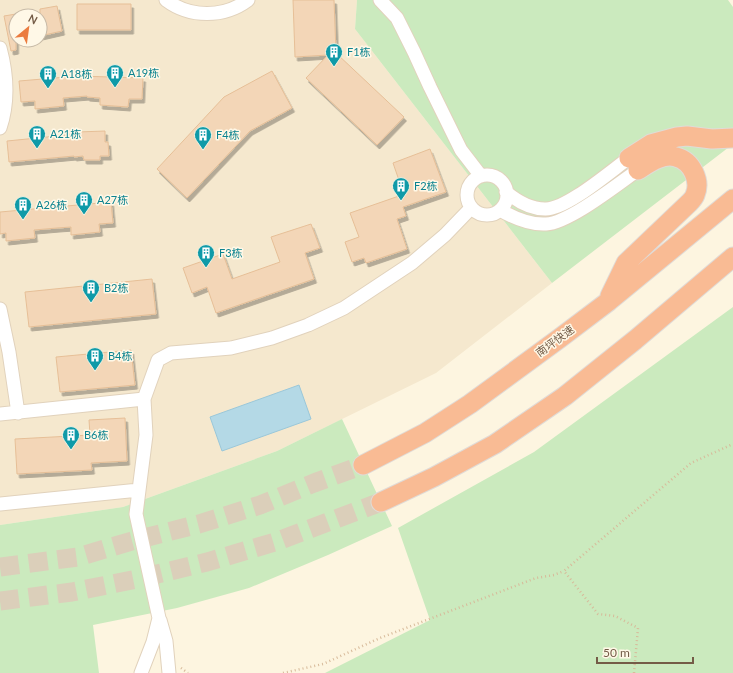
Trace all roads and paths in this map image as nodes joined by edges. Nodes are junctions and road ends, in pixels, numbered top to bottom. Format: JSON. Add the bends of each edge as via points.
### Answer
{"nodes":[{"id":1,"x":166,"y":0,"type":"edge"},
{"id":2,"x":248,"y":0,"type":"edge"},
{"id":3,"x":380,"y":0,"type":"edge"},
{"id":4,"x":0,"y":48,"type":"edge"},
{"id":5,"x":0,"y":128,"type":"edge"},
{"id":6,"x":733,"y":138,"type":"edge"},
{"id":7,"x":634,"y":164,"type":"junction"},
{"id":8,"x":480,"y":176,"type":"junction"},
{"id":9,"x":506,"y":192,"type":"junction"},
{"id":10,"x":733,"y":199,"type":"edge"},
{"id":11,"x":471,"y":208,"type":"junction"},
{"id":12,"x":500,"y":210,"type":"junction"},
{"id":13,"x":733,"y":257,"type":"edge"},
{"id":14,"x":608,"y":301,"type":"junction"},
{"id":15,"x":0,"y":309,"type":"edge"},
{"id":16,"x":144,"y":399,"type":"junction"},
{"id":17,"x":18,"y":413,"type":"junction"},
{"id":18,"x":0,"y":414,"type":"edge"},
{"id":19,"x":733,"y":444,"type":"edge"},
{"id":20,"x":364,"y":465,"type":"tunnel mouth"},
{"id":21,"x":139,"y":490,"type":"junction"},
{"id":22,"x":381,"y":502,"type":"tunnel mouth"},
{"id":23,"x":0,"y":504,"type":"edge"},
{"id":24,"x":564,"y":571,"type":"junction"},
{"id":25,"x":160,"y":618,"type":"junction"},
{"id":26,"x":141,"y":673,"type":"edge"},
{"id":27,"x":169,"y":673,"type":"edge"},
{"id":28,"x":283,"y":673,"type":"edge"},
{"id":29,"x":634,"y":673,"type":"edge"}],
"edges":[{"from":1,"to":2,"type":"street","via":[[195,14],[218,13]]},
{"from":3,"to":8,"type":"street","via":[[397,18],[461,150]]},
{"from":4,"to":5,"type":"street","via":[[5,66],[7,92]]},
{"from":6,"to":7,"type":"highway","via":[[677,137],[651,144]]},
{"from":7,"to":9,"type":"street","via":[[561,205],[546,209],[531,207],[517,201]]},
{"from":7,"to":12,"type":"street","via":[[574,213],[561,220],[547,224],[532,223],[514,218]]},
{"from":7,"to":14,"type":"highway","via":[[662,157],[676,157],[687,163],[694,172],[697,184],[695,195],[626,263]]},
{"from":8,"to":9,"type":"street","via":[[487,175],[500,180]]},
{"from":8,"to":11,"type":"street","via":[[467,190]]},
{"from":9,"to":12,"type":"street","via":[[506,199]]},
{"from":10,"to":14,"type":"highway","name":"南坪快速"},
{"from":11,"to":12,"type":"street","via":[[482,215],[495,214]]},
{"from":11,"to":16,"type":"street","via":[[445,235],[412,263],[344,308],[272,338],[231,348],[171,354],[158,360]]},
{"from":13,"to":22,"type":"highway","via":[[565,396],[495,444]]},
{"from":14,"to":20,"type":"highway","name":"南坪快速","via":[[470,404],[425,433]]},
{"from":15,"to":17,"type":"street"},
{"from":16,"to":17,"type":"street"},
{"from":16,"to":21,"type":"street","via":[[146,435]]},
{"from":17,"to":18,"type":"street"},
{"from":19,"to":24,"type":"path","via":[[691,463]]},
{"from":21,"to":23,"type":"street"},
{"from":21,"to":25,"type":"street","via":[[136,514]]},
{"from":24,"to":28,"type":"path","via":[[536,578],[387,635],[323,664]]},
{"from":24,"to":29,"type":"path","via":[[598,614],[615,616],[638,628]]},
{"from":25,"to":26,"type":"street"},
{"from":25,"to":27,"type":"street","via":[[166,641]]}]}
